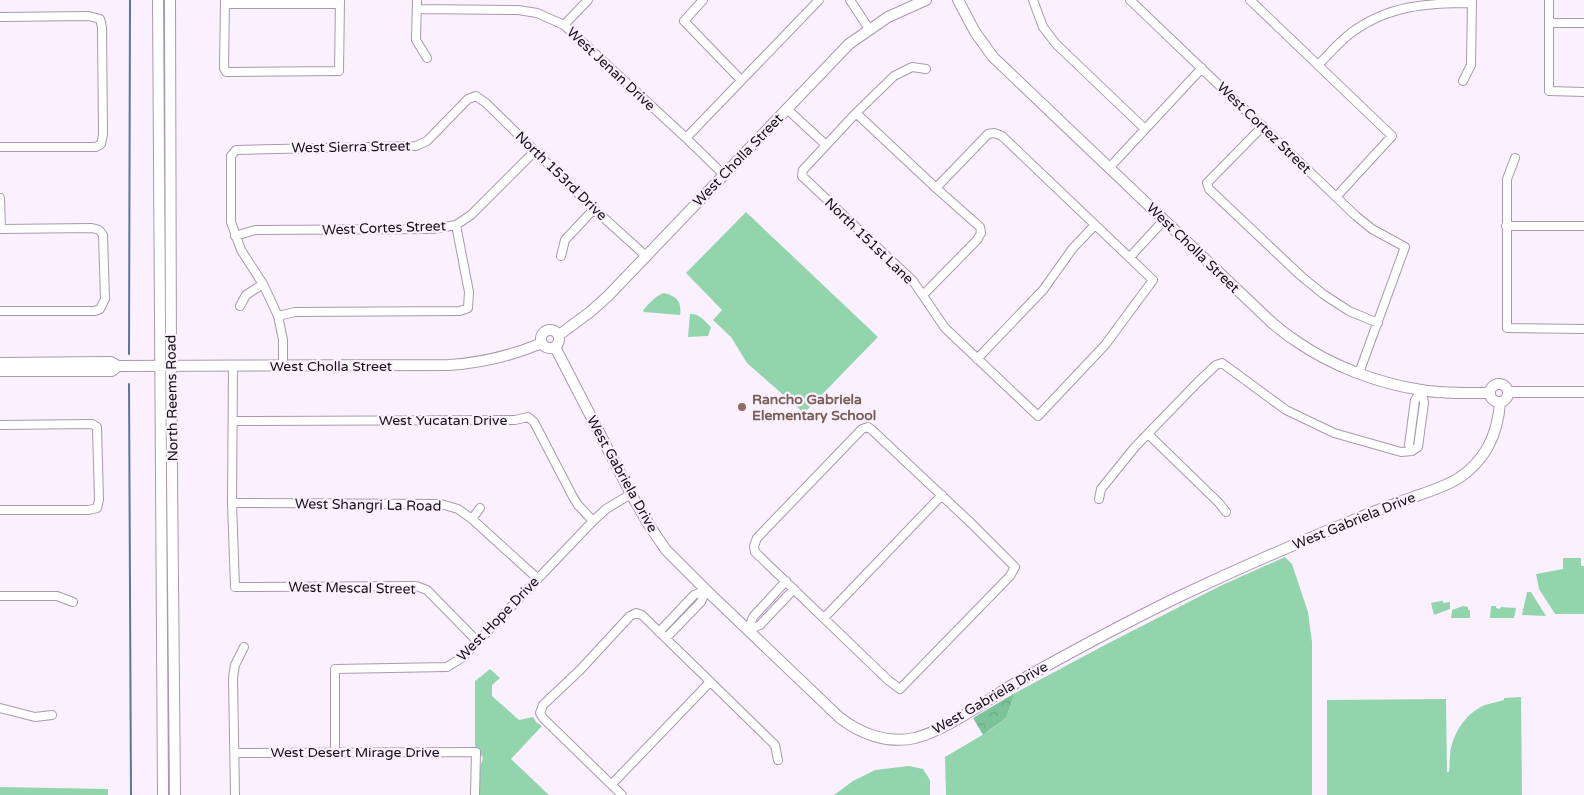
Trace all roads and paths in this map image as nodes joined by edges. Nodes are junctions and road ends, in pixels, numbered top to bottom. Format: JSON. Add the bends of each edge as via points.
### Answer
{"nodes":[{"id":1,"x":158,"y":0,"type":"edge"},
{"id":2,"x":170,"y":0,"type":"edge"},
{"id":3,"x":416,"y":0,"type":"edge"},
{"id":4,"x":588,"y":0,"type":"edge"},
{"id":5,"x":703,"y":0,"type":"edge"},
{"id":6,"x":818,"y":0,"type":"edge"},
{"id":7,"x":850,"y":0,"type":"edge"},
{"id":8,"x":926,"y":0,"type":"edge"},
{"id":9,"x":958,"y":0,"type":"edge"},
{"id":10,"x":1033,"y":0,"type":"edge"},
{"id":11,"x":1130,"y":0,"type":"edge"},
{"id":12,"x":1250,"y":0,"type":"edge"},
{"id":13,"x":1549,"y":0,"type":"edge"},
{"id":14,"x":225,"y":2,"type":"edge"},
{"id":15,"x":340,"y":2,"type":"edge"},
{"id":16,"x":1472,"y":2,"type":"edge"},
{"id":17,"x":416,"y":9,"type":"junction"},
{"id":18,"x":0,"y":17,"type":"edge"},
{"id":19,"x":1549,"y":22,"type":"junction"},
{"id":20,"x":1584,"y":23,"type":"edge"},
{"id":21,"x":564,"y":25,"type":"junction"},
{"id":22,"x":869,"y":29,"type":"junction"},
{"id":23,"x":427,"y":58,"type":"dead end"},
{"id":24,"x":1318,"y":65,"type":"junction"},
{"id":25,"x":1202,"y":68,"type":"junction"},
{"id":26,"x":926,"y":69,"type":"dead end"},
{"id":27,"x":741,"y":80,"type":"junction"},
{"id":28,"x":1463,"y":80,"type":"dead end"},
{"id":29,"x":1584,"y":92,"type":"edge"},
{"id":30,"x":476,"y":96,"type":"joint"},
{"id":31,"x":787,"y":109,"type":"junction"},
{"id":32,"x":856,"y":113,"type":"junction"},
{"id":33,"x":1263,"y":126,"type":"junction"},
{"id":34,"x":1145,"y":129,"type":"junction"},
{"id":35,"x":686,"y":138,"type":"junction"},
{"id":36,"x":826,"y":145,"type":"junction"},
{"id":37,"x":0,"y":147,"type":"edge"},
{"id":38,"x":535,"y":151,"type":"junction"},
{"id":39,"x":1515,"y":158,"type":"dead end"},
{"id":40,"x":1110,"y":168,"type":"junction"},
{"id":41,"x":724,"y":175,"type":"junction"},
{"id":42,"x":936,"y":188,"type":"junction"},
{"id":43,"x":1336,"y":197,"type":"junction"},
{"id":44,"x":0,"y":198,"type":"edge"},
{"id":45,"x":594,"y":209,"type":"junction"},
{"id":46,"x":1164,"y":220,"type":"junction"},
{"id":47,"x":456,"y":225,"type":"junction"},
{"id":48,"x":1094,"y":225,"type":"junction"},
{"id":49,"x":1506,"y":226,"type":"junction"},
{"id":50,"x":1584,"y":226,"type":"edge"},
{"id":51,"x":0,"y":229,"type":"edge"},
{"id":52,"x":235,"y":236,"type":"junction"},
{"id":53,"x":562,"y":256,"type":"dead end"},
{"id":54,"x":646,"y":256,"type":"junction"},
{"id":55,"x":1130,"y":257,"type":"junction"},
{"id":56,"x":263,"y":284,"type":"junction"},
{"id":57,"x":923,"y":295,"type":"junction"},
{"id":58,"x":240,"y":306,"type":"dead end"},
{"id":59,"x":0,"y":311,"type":"edge"},
{"id":60,"x":278,"y":316,"type":"junction"},
{"id":61,"x":1378,"y":323,"type":"junction"},
{"id":62,"x":1584,"y":329,"type":"edge"},
{"id":63,"x":559,"y":335,"type":"junction"},
{"id":64,"x":542,"y":343,"type":"junction"},
{"id":65,"x":555,"y":347,"type":"junction"},
{"id":66,"x":977,"y":359,"type":"junction"},
{"id":67,"x":0,"y":363,"type":"edge"},
{"id":68,"x":118,"y":366,"type":"junction"},
{"id":69,"x":159,"y":366,"type":"junction"},
{"id":70,"x":171,"y":366,"type":"junction"},
{"id":71,"x":233,"y":366,"type":"junction"},
{"id":72,"x":283,"y":366,"type":"junction"},
{"id":73,"x":0,"y":371,"type":"edge"},
{"id":74,"x":1359,"y":373,"type":"junction"},
{"id":75,"x":1422,"y":390,"type":"junction"},
{"id":76,"x":1509,"y":392,"type":"junction"},
{"id":77,"x":1584,"y":392,"type":"edge"},
{"id":78,"x":1490,"y":393,"type":"junction"},
{"id":79,"x":1500,"y":402,"type":"junction"},
{"id":80,"x":233,"y":421,"type":"junction"},
{"id":81,"x":0,"y":425,"type":"edge"},
{"id":82,"x":1148,"y":434,"type":"junction"},
{"id":83,"x":631,"y":494,"type":"junction"},
{"id":84,"x":942,"y":495,"type":"junction"},
{"id":85,"x":1099,"y":499,"type":"dead end"},
{"id":86,"x":232,"y":503,"type":"junction"},
{"id":87,"x":480,"y":508,"type":"dead end"},
{"id":88,"x":0,"y":510,"type":"edge"},
{"id":89,"x":1226,"y":512,"type":"dead end"},
{"id":90,"x":472,"y":518,"type":"junction"},
{"id":91,"x":593,"y":521,"type":"junction"},
{"id":92,"x":537,"y":578,"type":"junction"},
{"id":93,"x":786,"y":581,"type":"junction"},
{"id":94,"x":794,"y":589,"type":"junction"},
{"id":95,"x":706,"y":590,"type":"junction"},
{"id":96,"x":0,"y":596,"type":"edge"},
{"id":97,"x":73,"y":602,"type":"dead end"},
{"id":98,"x":681,"y":609,"type":"junction"},
{"id":99,"x":688,"y":616,"type":"junction"},
{"id":100,"x":824,"y":618,"type":"junction"},
{"id":101,"x":748,"y":630,"type":"junction"},
{"id":102,"x":659,"y":632,"type":"junction"},
{"id":103,"x":666,"y":638,"type":"junction"},
{"id":104,"x":477,"y":641,"type":"junction"},
{"id":105,"x":244,"y":647,"type":"dead end"},
{"id":106,"x":710,"y":682,"type":"junction"},
{"id":107,"x":0,"y":708,"type":"edge"},
{"id":108,"x":52,"y":715,"type":"dead end"},
{"id":109,"x":336,"y":752,"type":"junction"},
{"id":110,"x":235,"y":753,"type":"junction"},
{"id":111,"x":778,"y":760,"type":"dead end"},
{"id":112,"x":612,"y":784,"type":"junction"},
{"id":113,"x":163,"y":795,"type":"edge"},
{"id":114,"x":175,"y":795,"type":"edge"},
{"id":115,"x":235,"y":795,"type":"edge"},
{"id":116,"x":475,"y":795,"type":"edge"},
{"id":117,"x":622,"y":795,"type":"edge"}],
"edges":[{"from":1,"to":69,"type":"street","name":"North Reems Road"},
{"from":2,"to":70,"type":"street","name":"North Reems Road"},
{"from":3,"to":17,"type":"street"},
{"from":4,"to":21,"type":"street"},
{"from":5,"to":27,"type":"street","via":[[684,21]]},
{"from":6,"to":27,"type":"street"},
{"from":7,"to":22,"type":"street"},
{"from":8,"to":22,"type":"street","name":"West Cholla Street"},
{"from":9,"to":40,"type":"street","name":"West Cholla Street","via":[[993,57]]},
{"from":10,"to":34,"type":"street","via":[[1043,27],[1056,44]]},
{"from":11,"to":25,"type":"street","name":"West Cortez Street"},
{"from":12,"to":24,"type":"street"},
{"from":13,"to":19,"type":"street"},
{"from":14,"to":15,"type":"street"},
{"from":14,"to":15,"type":"street","via":[[226,72],[339,71]]},
{"from":16,"to":24,"type":"street","via":[[1412,6],[1390,12],[1352,33]]},
{"from":16,"to":28,"type":"street","via":[[1471,65]]},
{"from":17,"to":21,"type":"street","name":"West Jenan Drive","via":[[518,10],[537,13]]},
{"from":17,"to":23,"type":"street","via":[[416,40]]},
{"from":18,"to":37,"type":"street","via":[[90,16],[100,19],[103,135],[101,144],[96,147]]},
{"from":19,"to":20,"type":"street"},
{"from":19,"to":29,"type":"street","via":[[1549,91]]},
{"from":21,"to":35,"type":"street","name":"West Jenan Drive"},
{"from":22,"to":31,"type":"street","name":"West Cholla Street","via":[[849,44]]},
{"from":24,"to":43,"type":"street","via":[[1392,136]]},
{"from":25,"to":33,"type":"street","name":"West Cortez Street"},
{"from":25,"to":34,"type":"street"},
{"from":26,"to":32,"type":"street","via":[[912,67],[894,76]]},
{"from":27,"to":35,"type":"street"},
{"from":30,"to":38,"type":"street","name":"North 153rd Drive"},
{"from":30,"to":52,"type":"street","name":"West Sierra Street","via":[[468,99],[427,141],[416,146],[236,150],[231,156],[231,222]]},
{"from":31,"to":36,"type":"street"},
{"from":31,"to":41,"type":"street","name":"West Cholla Street"},
{"from":32,"to":36,"type":"street"},
{"from":32,"to":42,"type":"street"},
{"from":33,"to":43,"type":"street","name":"West Cortez Street"},
{"from":33,"to":61,"type":"street","via":[[1207,183],[1209,189],[1323,294]]},
{"from":34,"to":40,"type":"street"},
{"from":35,"to":41,"type":"street","name":"West Jenan Drive"},
{"from":36,"to":57,"type":"street","name":"North 151st Lane","via":[[803,170],[802,176],[913,281]]},
{"from":38,"to":45,"type":"street","name":"North 153rd Drive"},
{"from":38,"to":47,"type":"street","name":"West Cortes Street","via":[[471,215]]},
{"from":39,"to":49,"type":"street","via":[[1507,179]]},
{"from":40,"to":46,"type":"street","name":"West Cholla Street"},
{"from":41,"to":54,"type":"street","name":"West Cholla Street"},
{"from":42,"to":48,"type":"street","via":[[988,134],[994,132],[1002,136]]},
{"from":42,"to":57,"type":"street","via":[[980,227],[981,233]]},
{"from":43,"to":61,"type":"street","name":"West Cortez Street","via":[[1372,229],[1405,247]]},
{"from":44,"to":51,"type":"street"},
{"from":45,"to":53,"type":"street","via":[[565,240]]},
{"from":45,"to":54,"type":"street","name":"North 153rd Drive"},
{"from":46,"to":55,"type":"street"},
{"from":46,"to":74,"type":"street","name":"West Cholla Street","via":[[1295,341]]},
{"from":47,"to":52,"type":"street","name":"West Cortes Street","via":[[432,229],[255,230]]},
{"from":47,"to":60,"type":"street","via":[[470,302],[468,308],[460,311],[295,312]]},
{"from":48,"to":55,"type":"street"},
{"from":48,"to":66,"type":"street","via":[[1042,290]]},
{"from":49,"to":50,"type":"street"},
{"from":49,"to":62,"type":"street","via":[[1507,328]]},
{"from":51,"to":59,"type":"street","via":[[99,230],[102,235],[105,299],[100,309],[95,311]]},
{"from":52,"to":56,"type":"street"},
{"from":54,"to":63,"type":"street","name":"West Cholla Street","via":[[601,303]]},
{"from":55,"to":66,"type":"street","name":"North 151st Lane","via":[[1153,280],[1105,345],[1038,416]]},
{"from":56,"to":58,"type":"street","via":[[246,295]]},
{"from":56,"to":60,"type":"street"},
{"from":57,"to":66,"type":"street","name":"North 151st Lane","via":[[945,328]]},
{"from":60,"to":72,"type":"street","via":[[283,340]]},
{"from":61,"to":74,"type":"street"},
{"from":63,"to":64,"type":"street","via":[[554,330],[547,330],[541,337]]},
{"from":63,"to":65,"type":"street","via":[[559,343]]},
{"from":64,"to":65,"type":"street","via":[[546,348]]},
{"from":64,"to":72,"type":"street","name":"West Cholla Street","via":[[508,356],[464,364]]},
{"from":65,"to":83,"type":"street","name":"West Gabriela Drive"},
{"from":67,"to":68,"type":"street","name":"West Cholla Street","via":[[111,362]]},
{"from":68,"to":69,"type":"street","name":"West Cholla Street"},
{"from":68,"to":73,"type":"street","name":"West Cholla Street","via":[[112,371]]},
{"from":69,"to":70,"type":"street","name":"West Cholla Street"},
{"from":69,"to":113,"type":"street","name":"North Reems Road"},
{"from":70,"to":71,"type":"street","name":"West Cholla Street"},
{"from":70,"to":114,"type":"street","name":"North Reems Road"},
{"from":71,"to":72,"type":"street","name":"West Cholla Street"},
{"from":71,"to":80,"type":"street"},
{"from":74,"to":75,"type":"street","name":"West Cholla Street"},
{"from":75,"to":78,"type":"street","name":"West Cholla Street"},
{"from":75,"to":82,"type":"street","via":[[1415,400],[1409,445],[1412,451],[1401,452],[1334,433],[1286,410],[1222,363],[1197,383]]},
{"from":76,"to":77,"type":"street"},
{"from":76,"to":78,"type":"street","via":[[1506,386],[1498,384]]},
{"from":76,"to":79,"type":"street","via":[[1507,398]]},
{"from":78,"to":79,"type":"street","via":[[1494,400]]},
{"from":79,"to":101,"type":"street","name":"West Gabriela Drive","via":[[1498,424],[1487,450],[1457,479],[1286,548],[1175,599],[1050,664],[925,735],[905,740],[892,739],[872,736],[854,728]]},
{"from":80,"to":86,"type":"street"},
{"from":80,"to":91,"type":"street","name":"West Yucatan Drive","via":[[516,420],[528,417],[534,422],[578,505]]},
{"from":81,"to":88,"type":"street","via":[[92,424],[98,427],[99,500],[97,508],[89,510]]},
{"from":82,"to":85,"type":"street","via":[[1101,488]]},
{"from":82,"to":89,"type":"street"},
{"from":83,"to":91,"type":"street","name":"West Hope Drive"},
{"from":83,"to":95,"type":"street","name":"West Gabriela Drive","via":[[666,550]]},
{"from":84,"to":93,"type":"street","via":[[872,430],[868,427],[862,429],[758,538],[755,552]]},
{"from":84,"to":100,"type":"street"},
{"from":84,"to":100,"type":"street","via":[[1015,567],[1010,576],[900,689]]},
{"from":86,"to":90,"type":"street","name":"West Shangri La Road","via":[[441,504]]},
{"from":86,"to":104,"type":"street","name":"West Mescal Street","via":[[235,587],[416,586],[427,590]]},
{"from":87,"to":90,"type":"street"},
{"from":90,"to":92,"type":"street","name":"West Shangri La Road"},
{"from":91,"to":92,"type":"street","name":"West Hope Drive"},
{"from":92,"to":104,"type":"street","name":"West Hope Drive"},
{"from":93,"to":94,"type":"street"},
{"from":93,"to":101,"type":"street","via":[[753,617]]},
{"from":94,"to":100,"type":"street"},
{"from":94,"to":101,"type":"street","via":[[760,625]]},
{"from":95,"to":98,"type":"street","via":[[694,595]]},
{"from":95,"to":99,"type":"street","via":[[701,602]]},
{"from":95,"to":101,"type":"street","name":"West Gabriela Drive"},
{"from":96,"to":97,"type":"street","via":[[57,596]]},
{"from":98,"to":99,"type":"street"},
{"from":98,"to":102,"type":"street"},
{"from":99,"to":103,"type":"street"},
{"from":102,"to":103,"type":"street"},
{"from":102,"to":112,"type":"street","via":[[642,615],[630,616],[543,705],[540,713]]},
{"from":103,"to":106,"type":"street"},
{"from":104,"to":109,"type":"street","name":"West Hope Drive","via":[[463,657],[447,667],[335,668]]},
{"from":105,"to":110,"type":"street","via":[[233,678]]},
{"from":106,"to":111,"type":"street","via":[[775,745]]},
{"from":106,"to":112,"type":"street"},
{"from":107,"to":108,"type":"street","via":[[35,717]]},
{"from":109,"to":110,"type":"street","name":"West Desert Mirage Drive"},
{"from":109,"to":116,"type":"street","name":"West Desert Mirage Drive","via":[[476,752]]},
{"from":110,"to":115,"type":"street"},
{"from":112,"to":117,"type":"street"}]}
